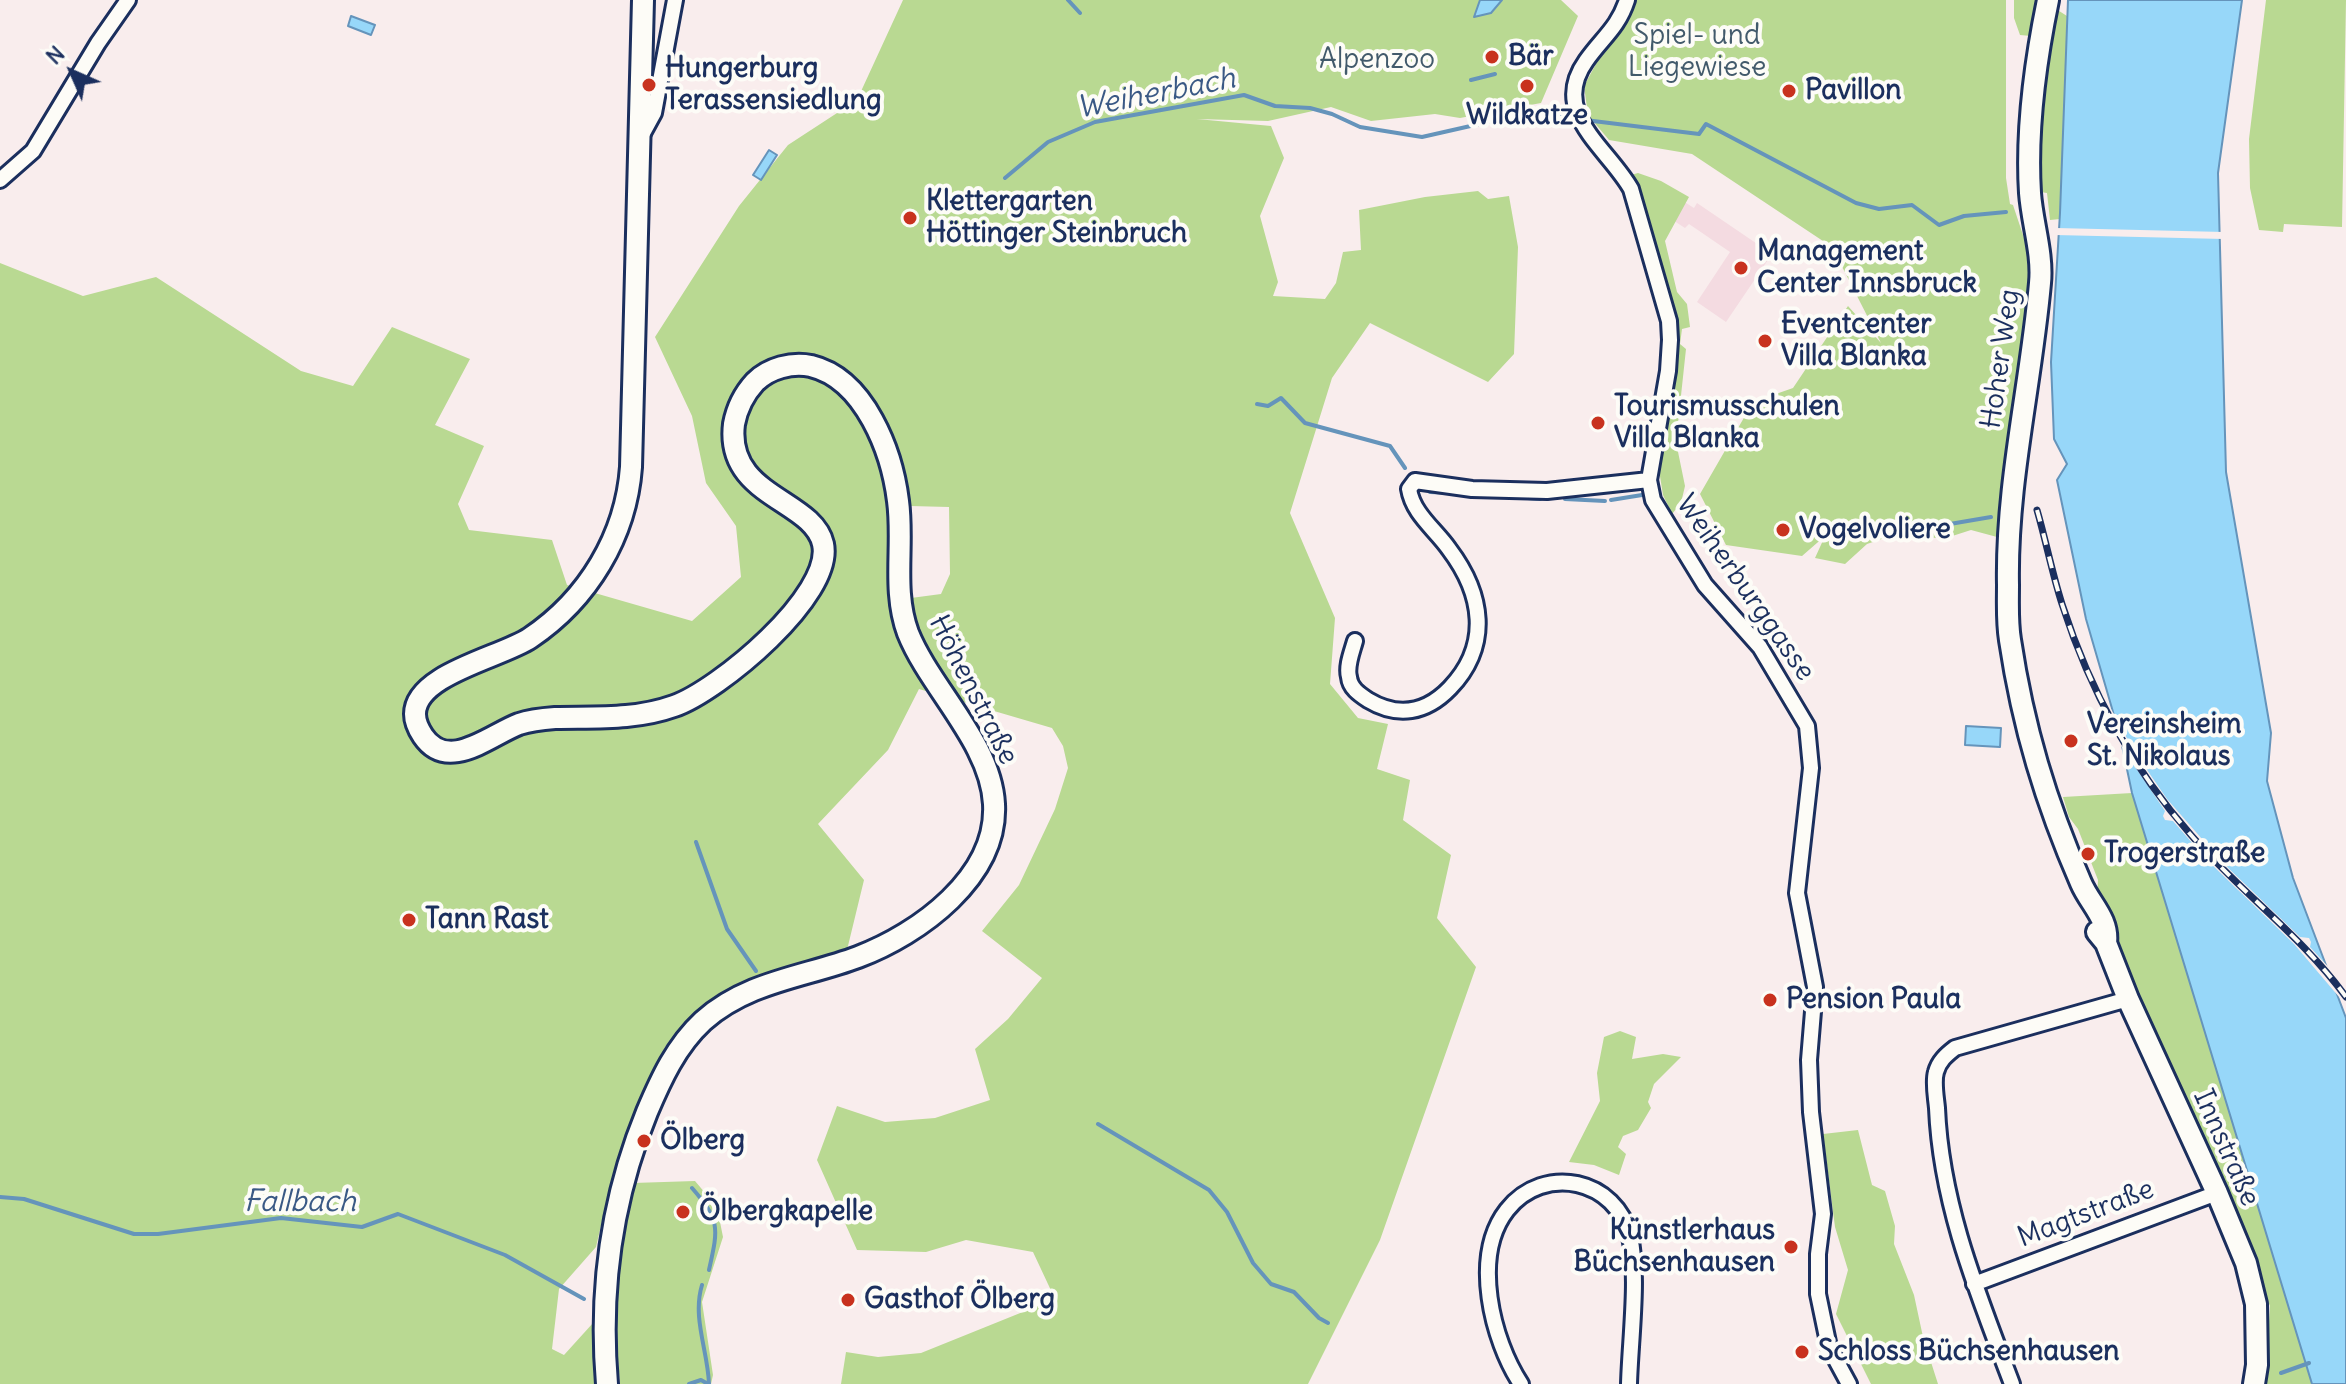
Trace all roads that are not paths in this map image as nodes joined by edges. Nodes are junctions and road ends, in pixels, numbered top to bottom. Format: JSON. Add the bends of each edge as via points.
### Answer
{"nodes":[{"id":1,"x":128,"y":0,"type":"edge"},
{"id":2,"x":643,"y":0,"type":"edge"},
{"id":3,"x":675,"y":0,"type":"edge"},
{"id":4,"x":1627,"y":0,"type":"edge"},
{"id":5,"x":2048,"y":0,"type":"edge"},
{"id":6,"x":640,"y":139,"type":"junction"},
{"id":7,"x":0,"y":180,"type":"edge"},
{"id":8,"x":1649,"y":480,"type":"junction"},
{"id":9,"x":1355,"y":641,"type":"dead end"},
{"id":10,"x":2025,"y":727,"type":"joint"},
{"id":11,"x":2128,"y":999,"type":"junction"},
{"id":12,"x":2217,"y":1193,"type":"junction"},
{"id":13,"x":1974,"y":1284,"type":"junction"},
{"id":14,"x":1846,"y":1382,"type":"edge"},
{"id":15,"x":607,"y":1384,"type":"edge"},
{"id":16,"x":1521,"y":1384,"type":"edge"},
{"id":17,"x":1629,"y":1384,"type":"edge"},
{"id":18,"x":2012,"y":1384,"type":"edge"},
{"id":19,"x":2254,"y":1384,"type":"edge"}],
"edges":[{"from":1,"to":7,"type":"street","via":[[33,151]]},
{"from":2,"to":6,"type":"street","name":"Höhenstraße"},
{"from":3,"to":6,"type":"street","name":"Höhenstraße","via":[[654,113]]},
{"from":4,"to":8,"type":"street","name":"Weiherburggasse","via":[[1620,20],[1584,63],[1574,100],[1583,127],[1631,189],[1669,321],[1668,371]]},
{"from":5,"to":10,"type":"street","name":"Hoher Weg","via":[[2032,88],[2030,187],[2041,279],[2013,470],[2007,561],[2009,635]]},
{"from":6,"to":15,"type":"street","name":"Höhenstraße","via":[[631,467],[622,519],[596,572],[544,627],[528,640],[429,685],[415,708],[421,734],[438,750],[456,753],[531,720],[624,717],[675,706],[719,681],[767,641],[814,583],[823,544],[810,523],[747,474],[734,444],[736,416],[744,396],[764,374],[809,366],[838,379],[858,399],[885,449],[899,506],[899,599],[907,630],[978,753],[994,812],[973,873],[923,920],[872,952],[741,995],[706,1018],[672,1059],[638,1133],[613,1220],[604,1295]]},
{"from":8,"to":9,"type":"street","via":[[1547,491],[1415,481],[1409,489],[1413,504],[1471,586],[1479,626],[1474,652],[1440,698],[1403,712],[1374,704],[1352,686],[1348,667]]},
{"from":8,"to":14,"type":"street","name":"Weiherburggasse","via":[[1653,500],[1705,585],[1760,647],[1807,726],[1811,768],[1797,893],[1815,987],[1809,1060],[1823,1214],[1818,1294],[1829,1347]]},
{"from":10,"to":11,"type":"street","name":"Innstraße","via":[[2058,830],[2086,895],[2091,923],[2106,943]]},
{"from":11,"to":12,"type":"street","name":"Innstraße"},
{"from":11,"to":13,"type":"street","via":[[1955,1048],[1943,1057],[1935,1073],[1938,1134],[1949,1203]]},
{"from":12,"to":13,"type":"street","name":"Magtstraße"},
{"from":12,"to":19,"type":"street","name":"Innstraße","via":[[2246,1263],[2256,1304]]},
{"from":13,"to":18,"type":"street"},
{"from":16,"to":17,"type":"street","via":[[1496,1330],[1489,1255],[1511,1205],[1541,1185],[1565,1182],[1609,1198],[1630,1235]]}]}
